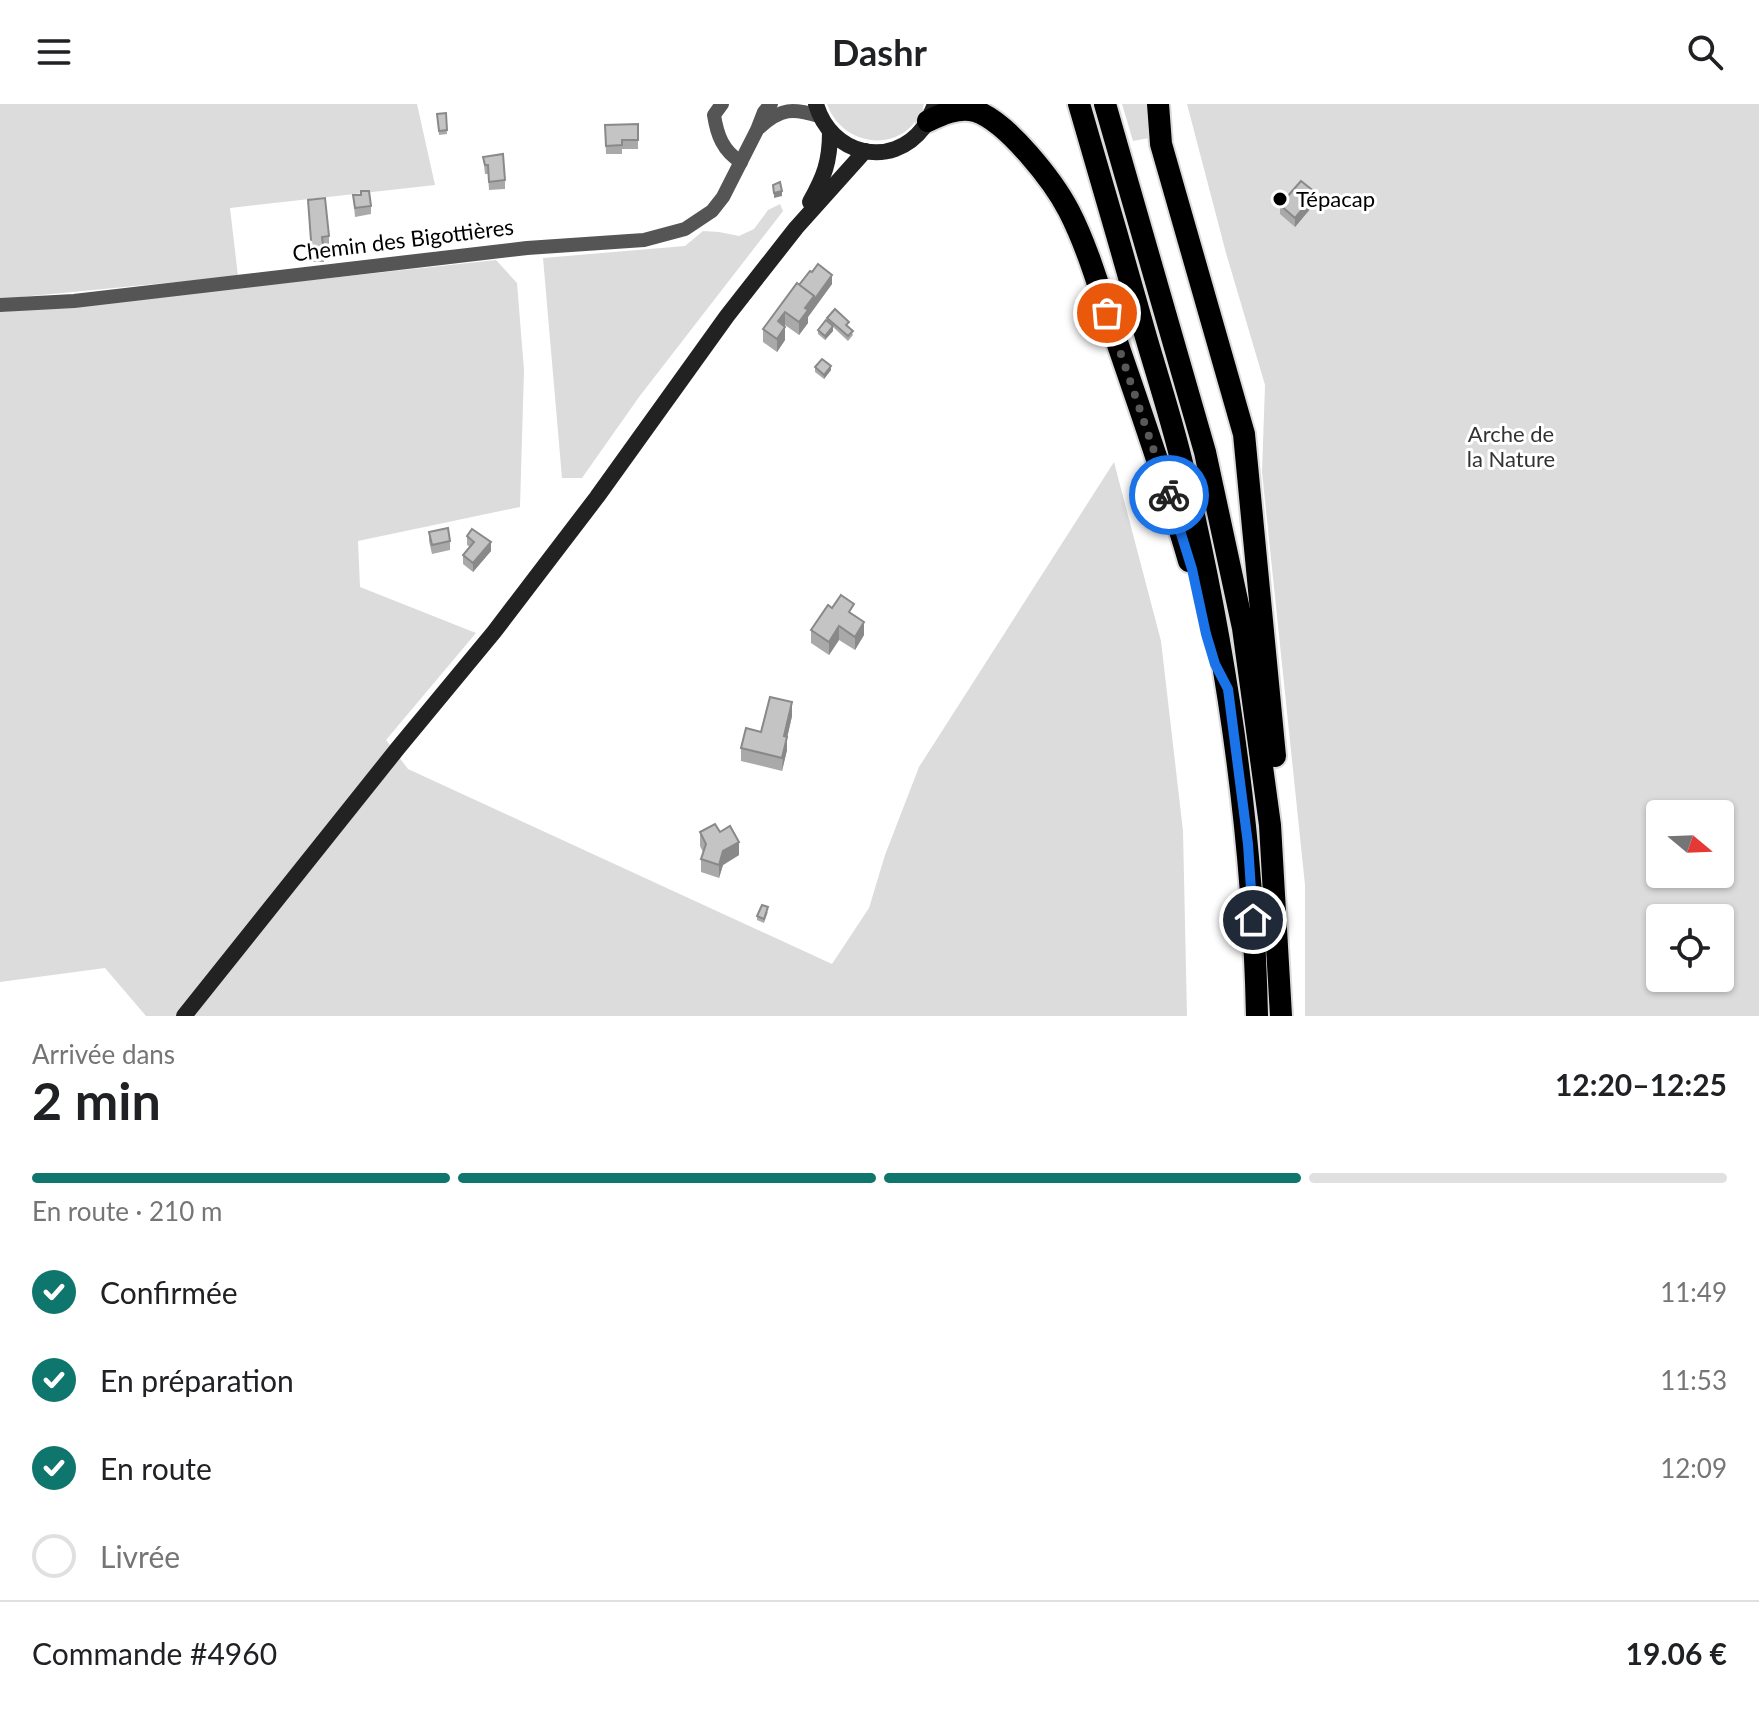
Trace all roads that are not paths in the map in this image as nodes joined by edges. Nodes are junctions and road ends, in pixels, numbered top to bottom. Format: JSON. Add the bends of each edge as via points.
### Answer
{"nodes":[{"id":1,"x":722,"y":104,"type":"edge"},
{"id":2,"x":771,"y":104,"type":"edge"},
{"id":3,"x":1079,"y":104,"type":"edge"},
{"id":4,"x":1105,"y":104,"type":"edge"},
{"id":5,"x":1158,"y":104,"type":"edge"},
{"id":6,"x":818,"y":110,"type":"edge"},
{"id":7,"x":931,"y":113,"type":"edge"},
{"id":8,"x":757,"y":130,"type":"junction"},
{"id":9,"x":830,"y":132,"type":"junction"},
{"id":10,"x":865,"y":151,"type":"junction"},
{"id":11,"x":741,"y":162,"type":"junction"},
{"id":12,"x":796,"y":228,"type":"junction"},
{"id":13,"x":0,"y":305,"type":"edge"},
{"id":14,"x":1228,"y":689,"type":"junction"},
{"id":15,"x":184,"y":1016,"type":"edge"},
{"id":16,"x":1257,"y":1016,"type":"edge"},
{"id":17,"x":1281,"y":1016,"type":"edge"}],
"edges":[{"from":1,"to":11,"type":"street","via":[[714,115],[717,132]]},
{"from":2,"to":8,"type":"street","name":"Chemin des Bigottières"},
{"from":3,"to":14,"type":"highway","via":[[1181,458]]},
{"from":4,"to":17,"type":"highway","via":[[1205,452],[1243,628],[1270,825]]},
{"from":5,"to":17,"type":"highway","via":[[1161,144],[1244,434],[1287,887]]},
{"from":6,"to":8,"type":"street","via":[[774,114]]},
{"from":6,"to":9,"type":"main road"},
{"from":7,"to":10,"type":"main road","via":[[917,136],[902,146]]},
{"from":7,"to":14,"type":"highway","via":[[961,110],[988,117],[1045,173],[1070,213],[1177,519],[1206,634]]},
{"from":8,"to":11,"type":"street","name":"Chemin des Bigottières"},
{"from":9,"to":10,"type":"main road"},
{"from":9,"to":12,"type":"main road","via":[[827,167]]},
{"from":10,"to":12,"type":"main road"},
{"from":11,"to":13,"type":"street","name":"Chemin des Bigottières","via":[[712,211],[685,229],[644,240]]},
{"from":12,"to":15,"type":"main road","via":[[494,632]]},
{"from":14,"to":16,"type":"highway","via":[[1248,844]]}]}
